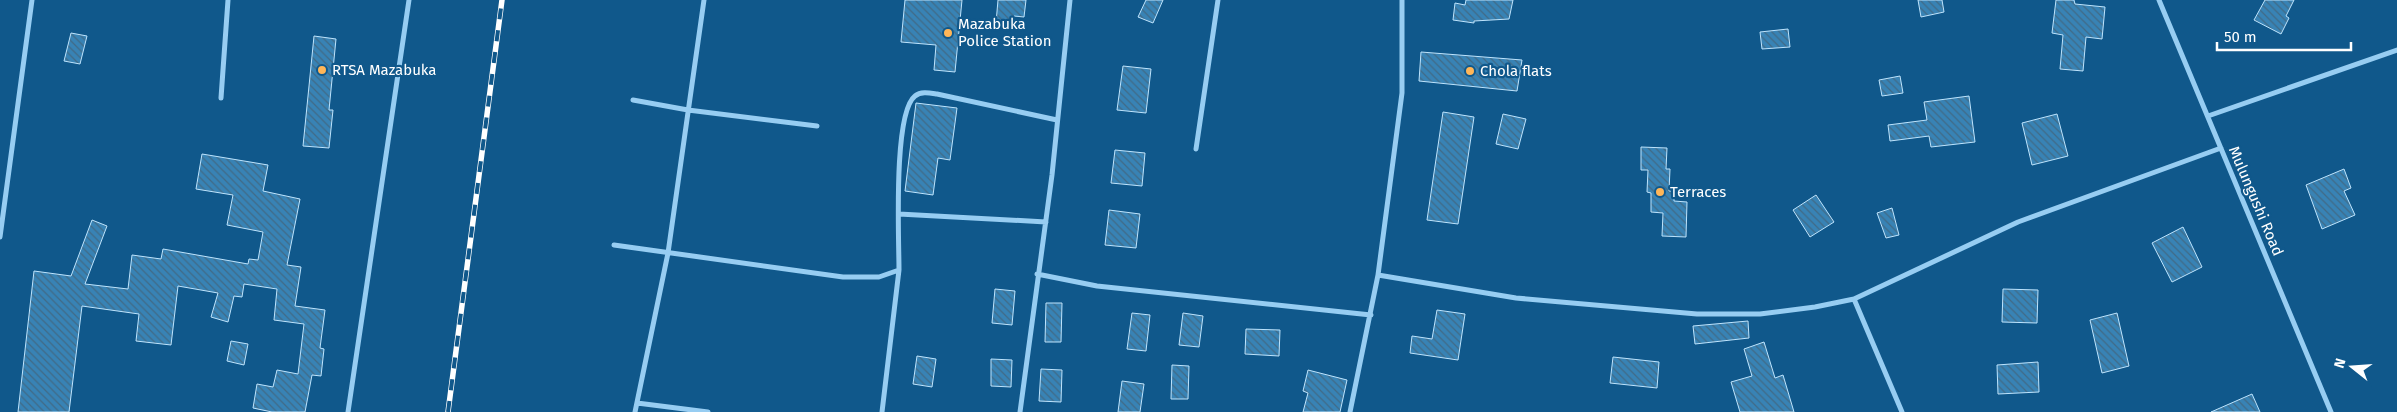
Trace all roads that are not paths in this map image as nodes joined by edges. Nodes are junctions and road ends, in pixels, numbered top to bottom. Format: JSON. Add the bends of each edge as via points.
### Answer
{"nodes":[{"id":1,"x":32,"y":0,"type":"edge"},
{"id":2,"x":228,"y":0,"type":"edge"},
{"id":3,"x":409,"y":0,"type":"edge"},
{"id":4,"x":704,"y":0,"type":"edge"},
{"id":5,"x":1070,"y":0,"type":"edge"},
{"id":6,"x":1218,"y":0,"type":"edge"},
{"id":7,"x":1402,"y":0,"type":"edge"},
{"id":8,"x":2159,"y":0,"type":"edge"},
{"id":9,"x":2397,"y":50,"type":"edge"},
{"id":10,"x":221,"y":98,"type":"dead end"},
{"id":11,"x":633,"y":100,"type":"dead end"},
{"id":12,"x":688,"y":110,"type":"junction"},
{"id":13,"x":2208,"y":116,"type":"junction"},
{"id":14,"x":1057,"y":120,"type":"junction"},
{"id":15,"x":817,"y":126,"type":"dead end"},
{"id":16,"x":2221,"y":148,"type":"junction"},
{"id":17,"x":1196,"y":149,"type":"dead end"},
{"id":18,"x":899,"y":214,"type":"junction"},
{"id":19,"x":1046,"y":222,"type":"junction"},
{"id":20,"x":0,"y":236,"type":"edge"},
{"id":21,"x":614,"y":245,"type":"dead end"},
{"id":22,"x":668,"y":253,"type":"junction"},
{"id":23,"x":899,"y":270,"type":"junction"},
{"id":24,"x":1037,"y":274,"type":"junction"},
{"id":25,"x":1378,"y":274,"type":"junction"},
{"id":26,"x":1854,"y":299,"type":"junction"},
{"id":27,"x":1371,"y":315,"type":"junction"},
{"id":28,"x":637,"y":403,"type":"junction"},
{"id":29,"x":348,"y":412,"type":"edge"},
{"id":30,"x":635,"y":412,"type":"edge"},
{"id":31,"x":708,"y":412,"type":"edge"},
{"id":32,"x":882,"y":412,"type":"edge"},
{"id":33,"x":1020,"y":412,"type":"edge"},
{"id":34,"x":1350,"y":412,"type":"edge"},
{"id":35,"x":1902,"y":412,"type":"edge"},
{"id":36,"x":2331,"y":412,"type":"edge"}],
"edges":[{"from":1,"to":20,"type":"street"},
{"from":2,"to":10,"type":"street"},
{"from":3,"to":29,"type":"street"},
{"from":4,"to":12,"type":"street"},
{"from":5,"to":14,"type":"street"},
{"from":6,"to":17,"type":"street"},
{"from":7,"to":25,"type":"street","via":[[1402,93]]},
{"from":8,"to":13,"type":"street","name":"Mulungushi Road"},
{"from":9,"to":13,"type":"street"},
{"from":11,"to":12,"type":"street"},
{"from":12,"to":15,"type":"street"},
{"from":12,"to":22,"type":"street"},
{"from":13,"to":16,"type":"street","name":"Mulungushi Road"},
{"from":14,"to":18,"type":"street","via":[[937,94],[921,92],[914,96],[908,105],[901,134]]},
{"from":14,"to":19,"type":"street"},
{"from":16,"to":26,"type":"street","via":[[2018,222]]},
{"from":16,"to":36,"type":"street","name":"Mulungushi Road"},
{"from":18,"to":19,"type":"street"},
{"from":18,"to":23,"type":"street"},
{"from":19,"to":24,"type":"street"},
{"from":21,"to":22,"type":"street"},
{"from":22,"to":23,"type":"street","via":[[843,278],[879,277]]},
{"from":22,"to":28,"type":"street"},
{"from":23,"to":32,"type":"street"},
{"from":24,"to":27,"type":"street","via":[[1097,286]]},
{"from":24,"to":33,"type":"street"},
{"from":25,"to":26,"type":"street","via":[[1516,298],[1697,314],[1760,314]]},
{"from":25,"to":27,"type":"street"},
{"from":26,"to":35,"type":"street"},
{"from":27,"to":34,"type":"street"},
{"from":28,"to":30,"type":"street"},
{"from":28,"to":31,"type":"street"}]}
